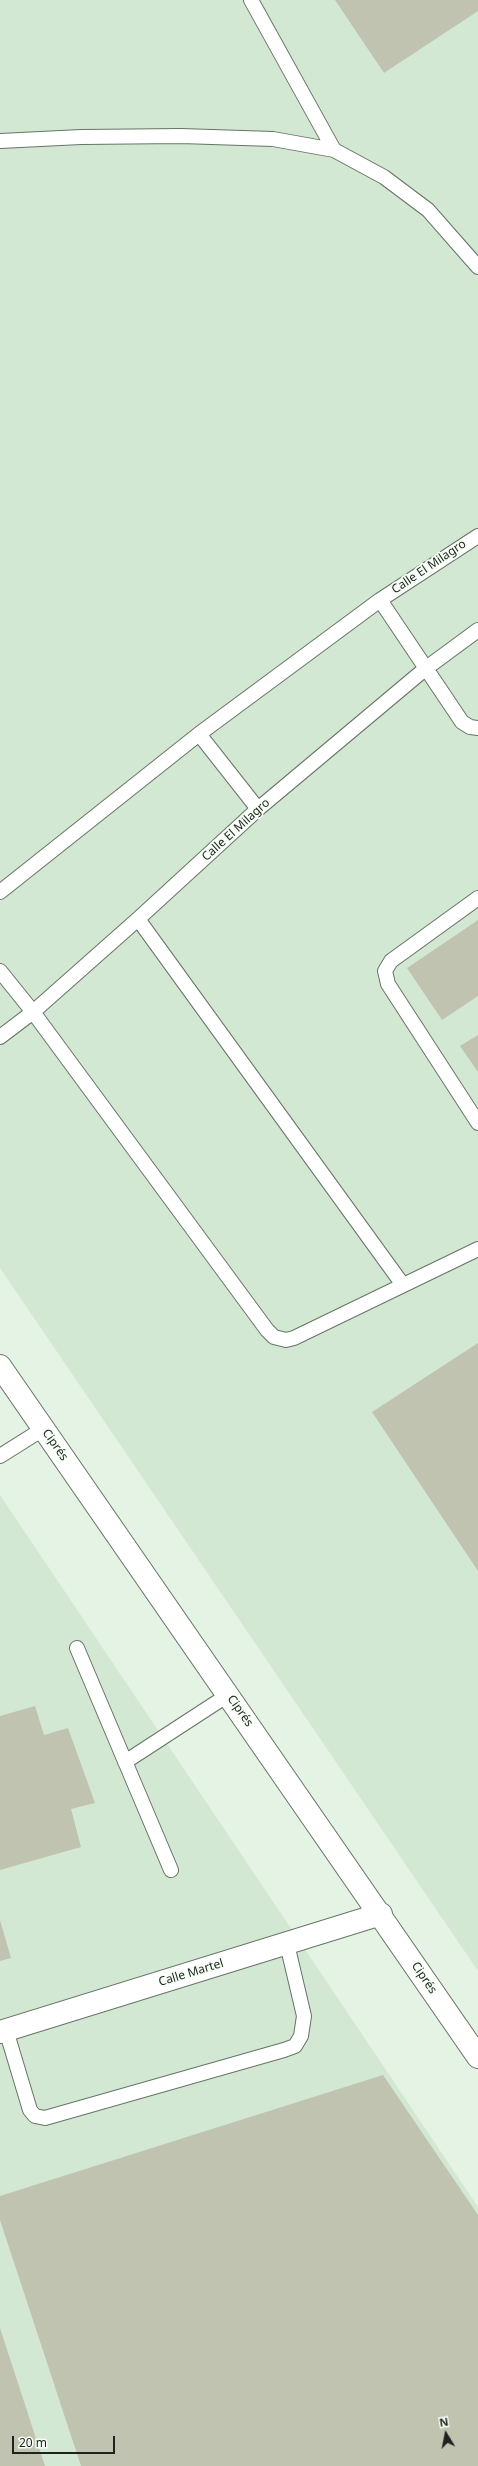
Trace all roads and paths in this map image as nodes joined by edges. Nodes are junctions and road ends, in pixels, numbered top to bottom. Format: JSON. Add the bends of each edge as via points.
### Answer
{"nodes":[{"id":1,"x":251,"y":0,"type":"edge"},
{"id":2,"x":0,"y":141,"type":"edge"},
{"id":3,"x":334,"y":150,"type":"junction"},
{"id":4,"x":478,"y":266,"type":"edge"},
{"id":5,"x":478,"y":536,"type":"edge"},
{"id":6,"x":380,"y":600,"type":"junction"},
{"id":7,"x":478,"y":630,"type":"edge"},
{"id":8,"x":425,"y":669,"type":"junction"},
{"id":9,"x":478,"y":728,"type":"edge"},
{"id":10,"x":199,"y":734,"type":"junction"},
{"id":11,"x":258,"y":809,"type":"junction"},
{"id":12,"x":0,"y":892,"type":"edge"},
{"id":13,"x":478,"y":898,"type":"edge"},
{"id":14,"x":138,"y":919,"type":"junction"},
{"id":15,"x":0,"y":971,"type":"edge"},
{"id":16,"x":33,"y":1012,"type":"junction"},
{"id":17,"x":0,"y":1037,"type":"edge"},
{"id":18,"x":478,"y":1123,"type":"edge"},
{"id":19,"x":478,"y":1249,"type":"edge"},
{"id":20,"x":403,"y":1285,"type":"junction"},
{"id":21,"x":0,"y":1366,"type":"edge"},
{"id":22,"x":43,"y":1429,"type":"junction"},
{"id":23,"x":0,"y":1456,"type":"edge"},
{"id":24,"x":77,"y":1648,"type":"dead end"},
{"id":25,"x":228,"y":1695,"type":"junction"},
{"id":26,"x":125,"y":1762,"type":"junction"},
{"id":27,"x":171,"y":1870,"type":"dead end"},
{"id":28,"x":381,"y":1914,"type":"junction"},
{"id":29,"x":286,"y":1944,"type":"junction"},
{"id":30,"x":3,"y":2031,"type":"edge"},
{"id":31,"x":478,"y":2057,"type":"edge"}],
"edges":[{"from":1,"to":3,"type":"lane"},
{"from":2,"to":3,"type":"lane","via":[[181,136],[273,139]]},
{"from":3,"to":4,"type":"lane","via":[[384,178],[428,210]]},
{"from":5,"to":6,"type":"lane","name":"Calle El Milagro"},
{"from":6,"to":8,"type":"lane"},
{"from":6,"to":10,"type":"lane","name":"Calle El Milagro"},
{"from":7,"to":8,"type":"lane","name":"Calle El Milagro"},
{"from":8,"to":9,"type":"lane","via":[[462,722]]},
{"from":8,"to":11,"type":"lane","name":"Calle El Milagro"},
{"from":10,"to":11,"type":"lane"},
{"from":10,"to":12,"type":"lane","name":"Calle El Milagro"},
{"from":11,"to":14,"type":"lane","name":"Calle El Milagro"},
{"from":13,"to":18,"type":"lane","via":[[392,960],[386,977]]},
{"from":14,"to":16,"type":"lane","name":"Calle El Milagro"},
{"from":14,"to":20,"type":"lane"},
{"from":15,"to":16,"type":"lane"},
{"from":16,"to":17,"type":"lane","name":"Calle El Milagro"},
{"from":16,"to":20,"type":"lane","via":[[274,1337],[286,1340],[294,1338]]},
{"from":19,"to":20,"type":"lane"},
{"from":21,"to":22,"type":"street","name":"Ciprés"},
{"from":22,"to":23,"type":"lane"},
{"from":22,"to":25,"type":"street","name":"Ciprés"},
{"from":24,"to":26,"type":"lane"},
{"from":25,"to":26,"type":"lane"},
{"from":25,"to":28,"type":"street","name":"Ciprés"},
{"from":26,"to":27,"type":"lane"},
{"from":28,"to":29,"type":"street","name":"Calle Martel"},
{"from":28,"to":31,"type":"street","name":"Ciprés"},
{"from":29,"to":30,"type":"street","name":"Calle Martel"},
{"from":29,"to":30,"type":"lane","via":[[304,2016],[304,2026],[295,2046],[284,2050],[45,2118],[35,2116],[30,2110]]}]}
